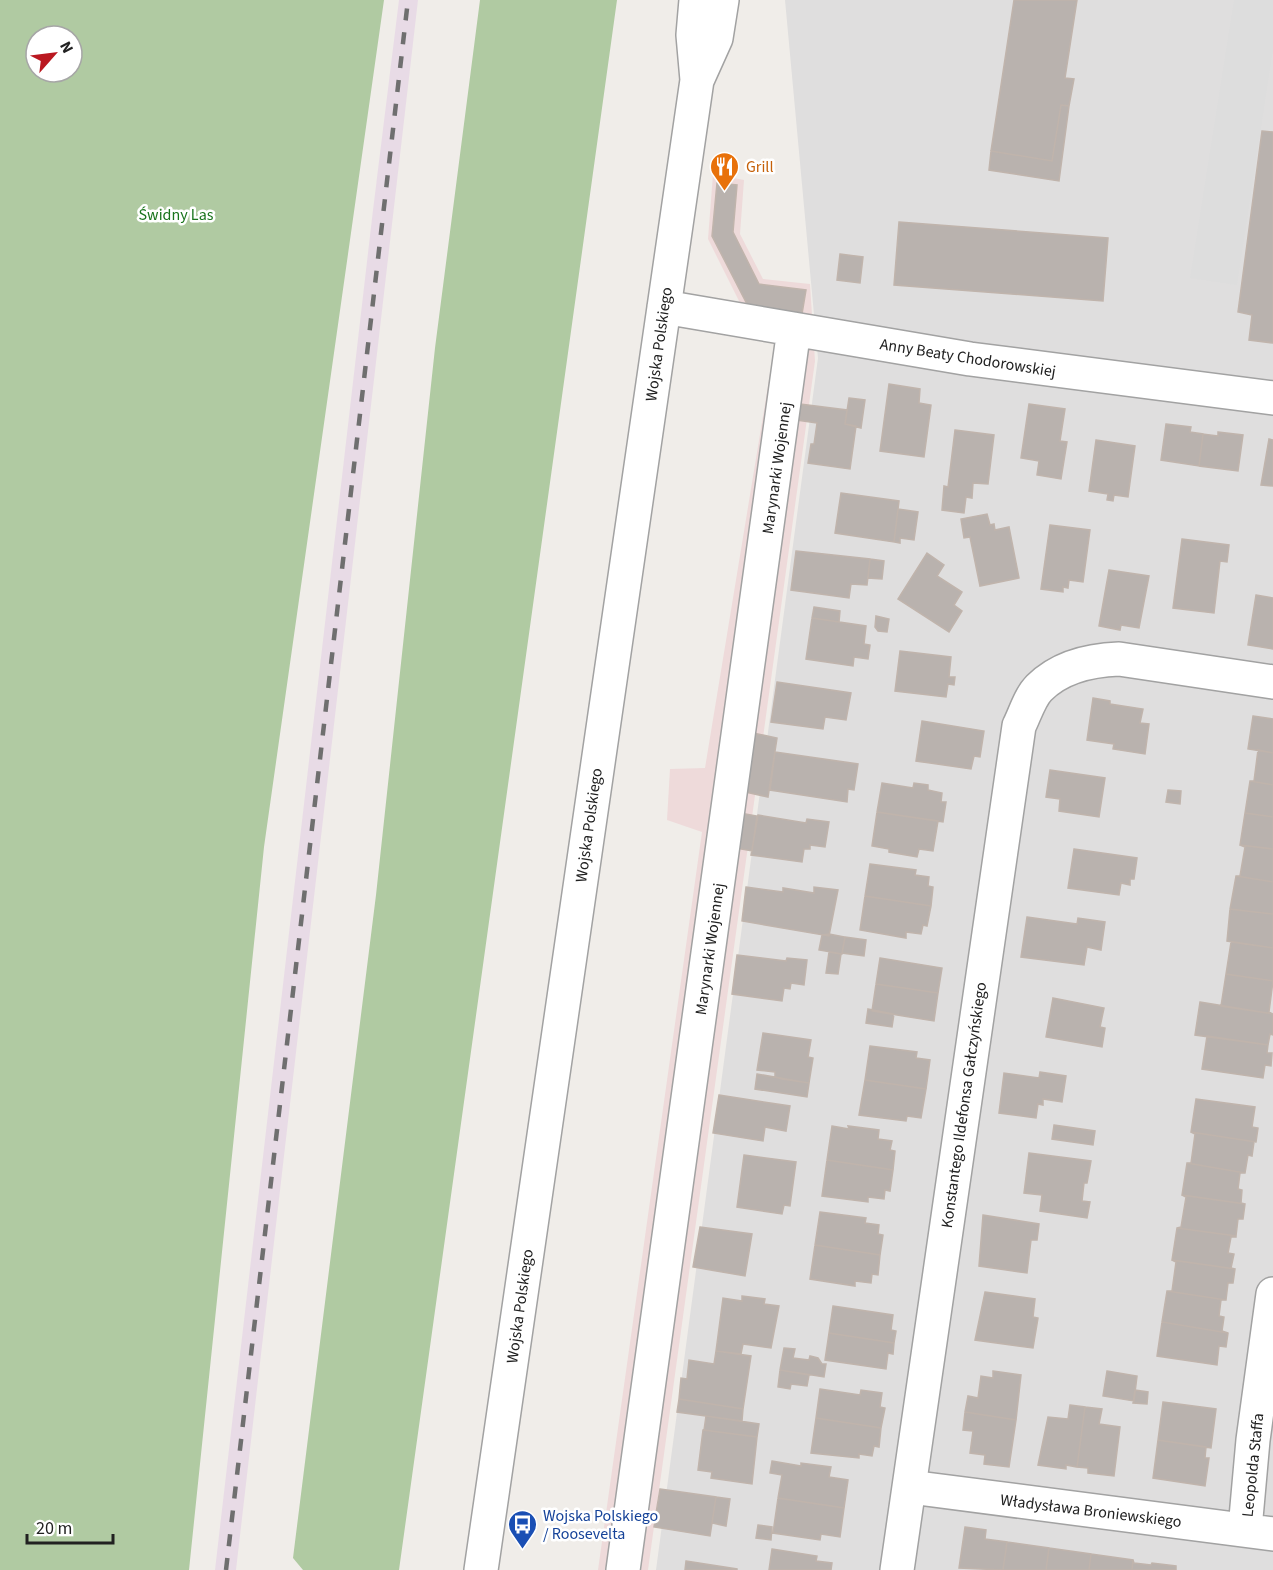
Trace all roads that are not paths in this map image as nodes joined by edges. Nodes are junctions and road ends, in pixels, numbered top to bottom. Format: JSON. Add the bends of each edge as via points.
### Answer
{"nodes":[{"id":1,"x":696,"y":0,"type":"edge"},
{"id":2,"x":722,"y":0,"type":"edge"},
{"id":3,"x":697,"y":80,"type":"junction"},
{"id":4,"x":664,"y":308,"type":"junction"},
{"id":5,"x":794,"y":328,"type":"junction"},
{"id":6,"x":1273,"y":398,"type":"edge"},
{"id":7,"x":1273,"y":682,"type":"edge"},
{"id":8,"x":1273,"y":1294,"type":"edge"},
{"id":9,"x":910,"y":1487,"type":"junction"},
{"id":10,"x":1259,"y":1531,"type":"edge"},
{"id":11,"x":481,"y":1570,"type":"edge"},
{"id":12,"x":623,"y":1570,"type":"edge"},
{"id":13,"x":897,"y":1570,"type":"edge"}],
"edges":[{"from":1,"to":3,"type":"street","name":"Wojska Polskiego","via":[[693,35]]},
{"from":2,"to":3,"type":"street","name":"Wojska Polskiego","via":[[716,38]]},
{"from":3,"to":4,"type":"street","name":"Wojska Polskiego"},
{"from":4,"to":5,"type":"street","name":"Anny Beaty Chodorowskiej"},
{"from":4,"to":11,"type":"street","name":"Wojska Polskiego"},
{"from":5,"to":6,"type":"street","name":"Anny Beaty Chodorowskiej","via":[[970,359]]},
{"from":5,"to":12,"type":"street","name":"Marynarki Wojennej"},
{"from":7,"to":9,"type":"street","name":"Konstantego Ildefonsa Gałczyńskiego","via":[[1119,659],[1098,660],[1058,673],[1038,689],[1019,726]]},
{"from":8,"to":10,"type":"street","name":"Leopolda Staffa","via":[[1253,1440]]},
{"from":9,"to":10,"type":"street","name":"Władysława Broniewskiego"},
{"from":9,"to":13,"type":"street","name":"Konstantego Ildefonsa Gałczyńskiego"}]}
